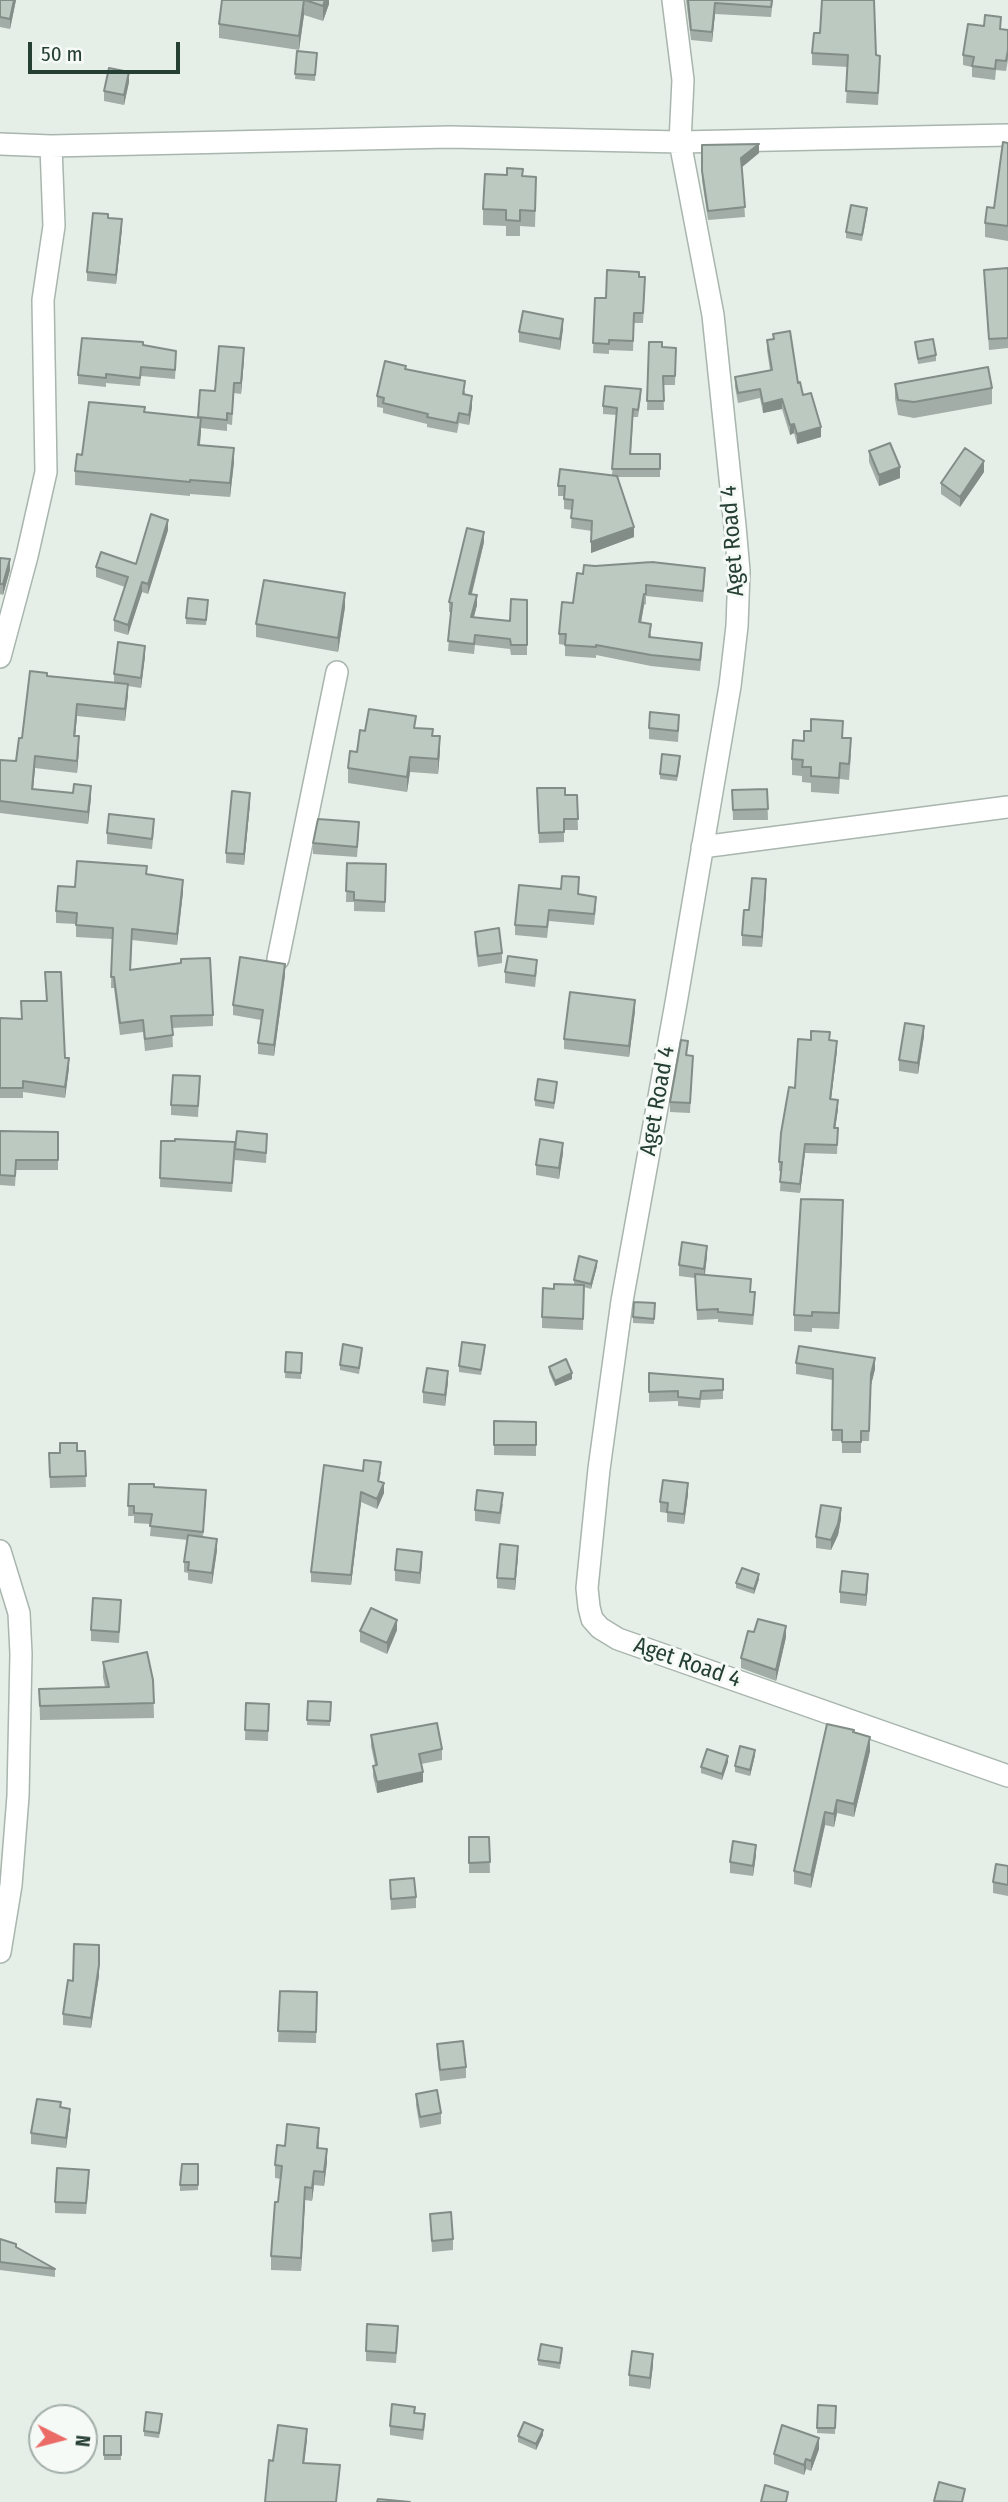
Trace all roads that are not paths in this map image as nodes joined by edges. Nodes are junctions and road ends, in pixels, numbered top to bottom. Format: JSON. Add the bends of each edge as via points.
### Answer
{"nodes":[{"id":1,"x":673,"y":0,"type":"edge"},
{"id":2,"x":1008,"y":135,"type":"edge"},
{"id":3,"x":680,"y":142,"type":"junction"},
{"id":4,"x":0,"y":144,"type":"edge"},
{"id":5,"x":51,"y":146,"type":"junction"},
{"id":6,"x":0,"y":657,"type":"edge"},
{"id":7,"x":337,"y":672,"type":"dead end"},
{"id":8,"x":1008,"y":807,"type":"edge"},
{"id":9,"x":702,"y":847,"type":"junction"},
{"id":10,"x":278,"y":959,"type":"dead end"},
{"id":11,"x":0,"y":1551,"type":"edge"},
{"id":12,"x":1008,"y":1776,"type":"edge"},
{"id":13,"x":0,"y":1952,"type":"edge"}],
"edges":[{"from":1,"to":3,"type":"street","name":"Aget Road 4","via":[[683,80]]},
{"from":2,"to":3,"type":"street"},
{"from":3,"to":5,"type":"street","via":[[450,136]]},
{"from":3,"to":9,"type":"street","name":"Aget Road 4","via":[[713,315],[739,571],[730,686]]},
{"from":4,"to":5,"type":"street"},
{"from":5,"to":6,"type":"street","via":[[54,226],[43,300],[46,471]]},
{"from":7,"to":10,"type":"street"},
{"from":8,"to":9,"type":"street"},
{"from":9,"to":12,"type":"street","name":"Aget Road 4","via":[[622,1301],[587,1588],[592,1619],[618,1639]]},
{"from":11,"to":13,"type":"street","via":[[19,1613],[22,1654],[18,1796]]}]}
